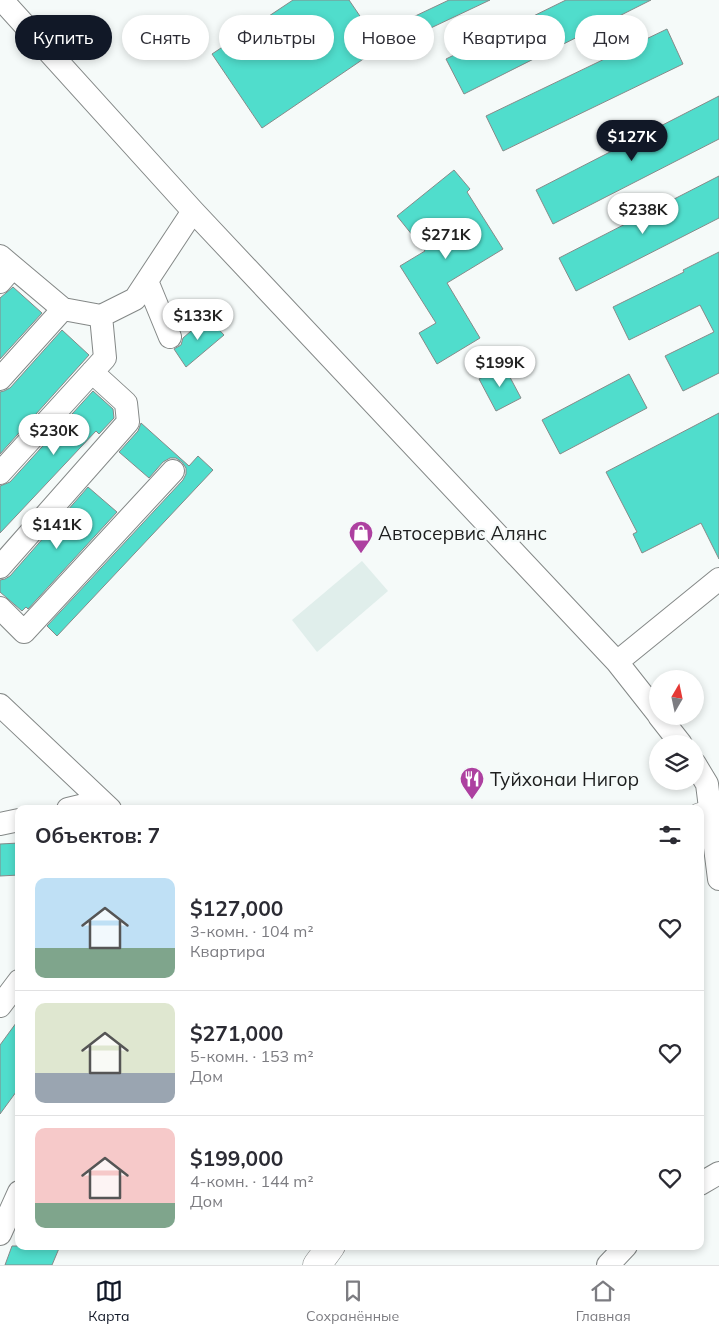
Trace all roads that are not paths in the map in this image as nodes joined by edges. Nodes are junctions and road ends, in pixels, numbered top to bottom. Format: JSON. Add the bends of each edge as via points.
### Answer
{"nodes":[{"id":1,"x":1,"y":0,"type":"edge"},
{"id":2,"x":193,"y":211,"type":"junction"},
{"id":3,"x":4,"y":268,"type":"edge"},
{"id":4,"x":147,"y":281,"type":"junction"},
{"id":5,"x":63,"y":309,"type":"junction"},
{"id":6,"x":101,"y":316,"type":"junction"},
{"id":7,"x":170,"y":337,"type":"dead end"},
{"id":8,"x":92,"y":372,"type":"junction"},
{"id":9,"x":0,"y":379,"type":"edge"},
{"id":10,"x":173,"y":471,"type":"dead end"},
{"id":11,"x":0,"y":472,"type":"edge"},
{"id":12,"x":0,"y":567,"type":"edge"},
{"id":13,"x":719,"y":579,"type":"edge"},
{"id":14,"x":0,"y":608,"type":"edge"},
{"id":15,"x":616,"y":662,"type":"junction"},
{"id":16,"x":649,"y":704,"type":"edge"},
{"id":17,"x":0,"y":705,"type":"edge"},
{"id":18,"x":666,"y":725,"type":"edge"},
{"id":19,"x":674,"y":735,"type":"edge"},
{"id":20,"x":704,"y":779,"type":"edge"},
{"id":21,"x":106,"y":805,"type":"edge"},
{"id":22,"x":710,"y":814,"type":"edge"},
{"id":23,"x":15,"y":821,"type":"edge"},
{"id":24,"x":0,"y":824,"type":"edge"},
{"id":25,"x":719,"y":879,"type":"edge"},
{"id":26,"x":15,"y":986,"type":"edge"},
{"id":27,"x":0,"y":1006,"type":"edge"},
{"id":28,"x":719,"y":1173,"type":"edge"},
{"id":29,"x":704,"y":1182,"type":"edge"},
{"id":30,"x":15,"y":1201,"type":"edge"},
{"id":31,"x":0,"y":1234,"type":"edge"},
{"id":32,"x":328,"y":1250,"type":"edge"},
{"id":33,"x":622,"y":1250,"type":"edge"},
{"id":34,"x":317,"y":1265,"type":"edge"},
{"id":35,"x":608,"y":1265,"type":"edge"}],
"edges":[{"from":1,"to":2,"type":"street"},
{"from":2,"to":4,"type":"street"},
{"from":2,"to":15,"type":"street"},
{"from":3,"to":5,"type":"street"},
{"from":4,"to":6,"type":"street","via":[[135,300]]},
{"from":4,"to":7,"type":"street"},
{"from":5,"to":6,"type":"street"},
{"from":5,"to":9,"type":"street"},
{"from":6,"to":8,"type":"street","via":[[105,358]]},
{"from":8,"to":11,"type":"street"},
{"from":8,"to":12,"type":"street","via":[[126,403],[128,422]]},
{"from":10,"to":14,"type":"street","via":[[24,632]]},
{"from":13,"to":15,"type":"street"},
{"from":15,"to":16,"type":"street"},
{"from":17,"to":21,"type":"street"},
{"from":18,"to":19,"type":"street"},
{"from":20,"to":22,"type":"street"},
{"from":22,"to":25,"type":"street"},
{"from":23,"to":24,"type":"street"},
{"from":26,"to":27,"type":"street"},
{"from":28,"to":29,"type":"street"},
{"from":30,"to":31,"type":"street"},
{"from":32,"to":34,"type":"main road"},
{"from":33,"to":35,"type":"street"}]}
